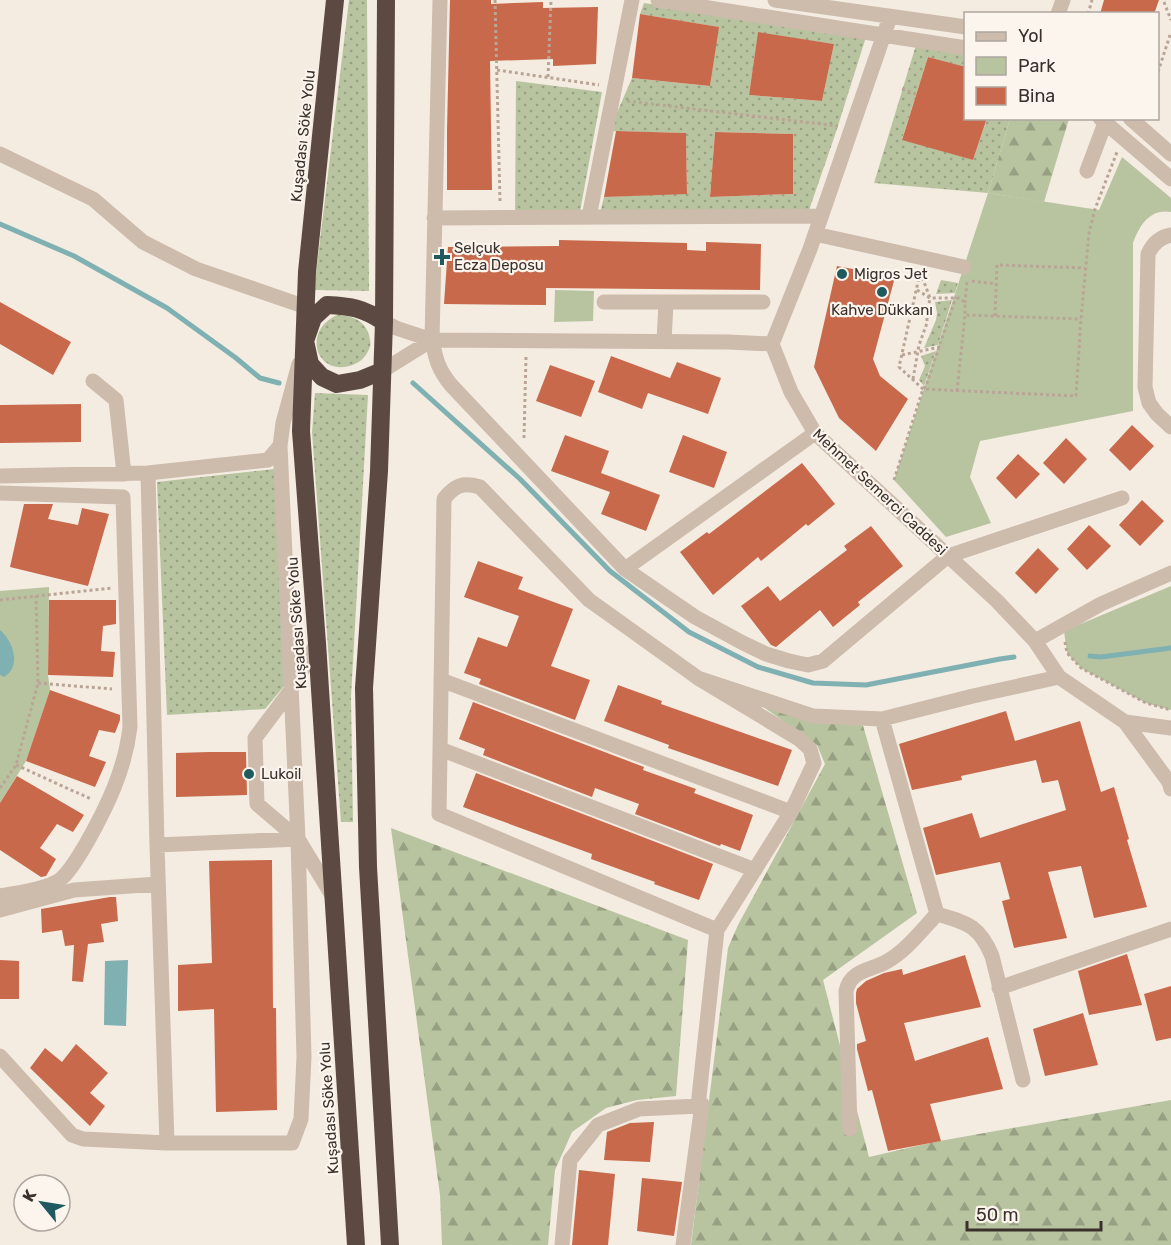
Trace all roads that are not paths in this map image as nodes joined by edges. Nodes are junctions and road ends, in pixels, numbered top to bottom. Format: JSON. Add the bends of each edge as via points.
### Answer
{"nodes":[{"id":1,"x":335,"y":0,"type":"edge"},
{"id":2,"x":386,"y":0,"type":"edge"},
{"id":3,"x":440,"y":0,"type":"edge"},
{"id":4,"x":632,"y":0,"type":"edge"},
{"id":5,"x":658,"y":0,"type":"edge"},
{"id":6,"x":775,"y":0,"type":"edge"},
{"id":7,"x":890,"y":16,"type":"junction"},
{"id":8,"x":964,"y":27,"type":"edge"},
{"id":9,"x":883,"y":35,"type":"junction"},
{"id":10,"x":964,"y":48,"type":"edge"},
{"id":11,"x":1132,"y":120,"type":"edge"},
{"id":12,"x":1103,"y":121,"type":"edge"},
{"id":13,"x":0,"y":154,"type":"edge"},
{"id":14,"x":1171,"y":154,"type":"edge"},
{"id":15,"x":1087,"y":171,"type":"dead end"},
{"id":16,"x":1171,"y":179,"type":"edge"},
{"id":17,"x":821,"y":216,"type":"junction"},
{"id":18,"x":589,"y":217,"type":"junction"},
{"id":19,"x":434,"y":218,"type":"junction"},
{"id":20,"x":815,"y":234,"type":"junction"},
{"id":21,"x":1171,"y":235,"type":"edge"},
{"id":22,"x":965,"y":274,"type":"road end"},
{"id":23,"x":604,"y":302,"type":"dead end"},
{"id":24,"x":763,"y":302,"type":"dead end"},
{"id":25,"x":666,"y":303,"type":"junction"},
{"id":26,"x":327,"y":305,"type":"junction"},
{"id":27,"x":306,"y":307,"type":"junction"},
{"id":28,"x":384,"y":322,"type":"junction"},
{"id":29,"x":432,"y":340,"type":"junction"},
{"id":30,"x":305,"y":341,"type":"junction"},
{"id":31,"x":664,"y":341,"type":"junction"},
{"id":32,"x":772,"y":345,"type":"junction"},
{"id":33,"x":382,"y":371,"type":"junction"},
{"id":34,"x":93,"y":381,"type":"dead end"},
{"id":35,"x":1171,"y":426,"type":"edge"},
{"id":36,"x":814,"y":433,"type":"junction"},
{"id":37,"x":280,"y":446,"type":"junction"},
{"id":38,"x":148,"y":473,"type":"junction"},
{"id":39,"x":124,"y":474,"type":"junction"},
{"id":40,"x":0,"y":476,"type":"edge"},
{"id":41,"x":0,"y":493,"type":"edge"},
{"id":42,"x":123,"y":497,"type":"junction"},
{"id":43,"x":1122,"y":498,"type":"dead end"},
{"id":44,"x":948,"y":556,"type":"junction"},
{"id":45,"x":625,"y":569,"type":"junction"},
{"id":46,"x":1171,"y":573,"type":"edge"},
{"id":47,"x":1035,"y":641,"type":"junction"},
{"id":48,"x":317,"y":643,"type":"junction"},
{"id":49,"x":1059,"y":677,"type":"junction"},
{"id":50,"x":698,"y":678,"type":"junction"},
{"id":51,"x":441,"y":680,"type":"junction"},
{"id":52,"x":291,"y":690,"type":"junction"},
{"id":53,"x":882,"y":719,"type":"junction"},
{"id":54,"x":1125,"y":722,"type":"junction"},
{"id":55,"x":1171,"y":728,"type":"edge"},
{"id":56,"x":440,"y":748,"type":"junction"},
{"id":57,"x":1171,"y":789,"type":"edge"},
{"id":58,"x":791,"y":812,"type":"junction"},
{"id":59,"x":298,"y":839,"type":"junction"},
{"id":60,"x":157,"y":845,"type":"junction"},
{"id":61,"x":755,"y":870,"type":"junction"},
{"id":62,"x":158,"y":885,"type":"junction"},
{"id":63,"x":332,"y":895,"type":"junction"},
{"id":64,"x":0,"y":896,"type":"edge"},
{"id":65,"x":0,"y":910,"type":"edge"},
{"id":66,"x":937,"y":914,"type":"junction"},
{"id":67,"x":1171,"y":929,"type":"edge"},
{"id":68,"x":717,"y":930,"type":"junction"},
{"id":69,"x":999,"y":988,"type":"junction"},
{"id":70,"x":0,"y":1056,"type":"edge"},
{"id":71,"x":1023,"y":1080,"type":"dead end"},
{"id":72,"x":700,"y":1105,"type":"junction"},
{"id":73,"x":850,"y":1129,"type":"dead end"},
{"id":74,"x":166,"y":1143,"type":"junction"},
{"id":75,"x":356,"y":1245,"type":"edge"},
{"id":76,"x":390,"y":1245,"type":"edge"},
{"id":77,"x":562,"y":1245,"type":"edge"},
{"id":78,"x":683,"y":1245,"type":"edge"}],
"edges":[{"from":1,"to":27,"type":"highway","name":"Kuşadası Söke Yolu"},
{"from":2,"to":28,"type":"highway"},
{"from":3,"to":19,"type":"street"},
{"from":4,"to":18,"type":"street"},
{"from":5,"to":9,"type":"street"},
{"from":6,"to":7,"type":"street"},
{"from":7,"to":8,"type":"street"},
{"from":7,"to":9,"type":"street"},
{"from":9,"to":10,"type":"street"},
{"from":9,"to":17,"type":"street"},
{"from":11,"to":14,"type":"street"},
{"from":12,"to":15,"type":"street"},
{"from":12,"to":16,"type":"street"},
{"from":13,"to":27,"type":"street","via":[[93,200],[143,242],[187,265]]},
{"from":17,"to":18,"type":"street"},
{"from":17,"to":20,"type":"street"},
{"from":18,"to":19,"type":"street"},
{"from":19,"to":29,"type":"street"},
{"from":20,"to":22,"type":"street"},
{"from":20,"to":32,"type":"street"},
{"from":21,"to":35,"type":"street","via":[[1160,238],[1149,254],[1145,387],[1149,403]]},
{"from":23,"to":25,"type":"street"},
{"from":24,"to":25,"type":"street"},
{"from":25,"to":31,"type":"street"},
{"from":26,"to":27,"type":"highway"},
{"from":26,"to":28,"type":"highway","via":[[363,310]]},
{"from":26,"to":30,"type":"highway","via":[[313,318]]},
{"from":27,"to":30,"type":"highway","name":"Kuşadası Söke Yolu"},
{"from":28,"to":29,"type":"street"},
{"from":28,"to":33,"type":"highway"},
{"from":29,"to":31,"type":"street"},
{"from":29,"to":33,"type":"street"},
{"from":29,"to":45,"type":"street","via":[[442,374],[451,385]]},
{"from":30,"to":33,"type":"highway","via":[[310,364],[329,381],[337,384],[360,380]]},
{"from":30,"to":37,"type":"street"},
{"from":30,"to":48,"type":"highway","name":"Kuşadası Söke Yolu","via":[[301,431]]},
{"from":31,"to":32,"type":"street"},
{"from":32,"to":36,"type":"street","name":"Mehmet Semerci Caddesi","via":[[791,392]]},
{"from":33,"to":76,"type":"highway","via":[[364,688],[368,867]]},
{"from":34,"to":39,"type":"street","via":[[116,400]]},
{"from":36,"to":44,"type":"street","name":"Mehmet Semerci Caddesi"},
{"from":36,"to":45,"type":"street"},
{"from":37,"to":38,"type":"street","via":[[268,460]]},
{"from":37,"to":52,"type":"street"},
{"from":38,"to":39,"type":"street"},
{"from":38,"to":42,"type":"street","via":[[131,485]]},
{"from":38,"to":60,"type":"street"},
{"from":39,"to":40,"type":"street"},
{"from":41,"to":42,"type":"street"},
{"from":42,"to":64,"type":"street","via":[[128,746],[115,788],[62,879]]},
{"from":43,"to":44,"type":"street"},
{"from":44,"to":45,"type":"street","via":[[823,661],[808,665],[766,654],[722,633]]},
{"from":44,"to":47,"type":"street","name":"Mehmet Semerci Caddesi"},
{"from":46,"to":47,"type":"street","via":[[1101,604]]},
{"from":47,"to":49,"type":"street","name":"Mehmet Semerci Caddesi"},
{"from":48,"to":52,"type":"street"},
{"from":48,"to":63,"type":"highway","name":"Kuşadası Söke Yolu"},
{"from":49,"to":53,"type":"street"},
{"from":49,"to":54,"type":"street","name":"Mehmet Semerci Caddesi"},
{"from":50,"to":51,"type":"street","via":[[589,600],[480,488],[468,484],[453,488],[444,499]]},
{"from":50,"to":53,"type":"street","via":[[813,716]]},
{"from":50,"to":58,"type":"street","via":[[800,739],[810,749],[814,763]]},
{"from":51,"to":56,"type":"street"},
{"from":51,"to":58,"type":"street"},
{"from":52,"to":59,"type":"street"},
{"from":52,"to":59,"type":"street","via":[[255,738],[257,804]]},
{"from":53,"to":66,"type":"street"},
{"from":54,"to":55,"type":"street"},
{"from":54,"to":57,"type":"street","name":"Mehmet Semerci Caddesi"},
{"from":56,"to":61,"type":"street"},
{"from":56,"to":68,"type":"street","via":[[439,813]]},
{"from":58,"to":61,"type":"street"},
{"from":59,"to":60,"type":"street"},
{"from":59,"to":63,"type":"street"},
{"from":59,"to":74,"type":"street","via":[[304,1058],[301,1119],[292,1143]]},
{"from":60,"to":62,"type":"street"},
{"from":61,"to":68,"type":"street"},
{"from":62,"to":65,"type":"street","via":[[74,890]]},
{"from":62,"to":74,"type":"street"},
{"from":63,"to":75,"type":"highway","name":"Kuşadası Söke Yolu"},
{"from":66,"to":69,"type":"street","via":[[968,924],[983,938],[992,956]]},
{"from":66,"to":73,"type":"street","via":[[891,959],[862,972],[848,984]]},
{"from":67,"to":69,"type":"street"},
{"from":68,"to":72,"type":"street"},
{"from":69,"to":71,"type":"street"},
{"from":70,"to":74,"type":"street","via":[[72,1135],[83,1139]]},
{"from":72,"to":77,"type":"street","via":[[639,1109],[598,1125],[570,1160]]},
{"from":72,"to":78,"type":"street"}]}
